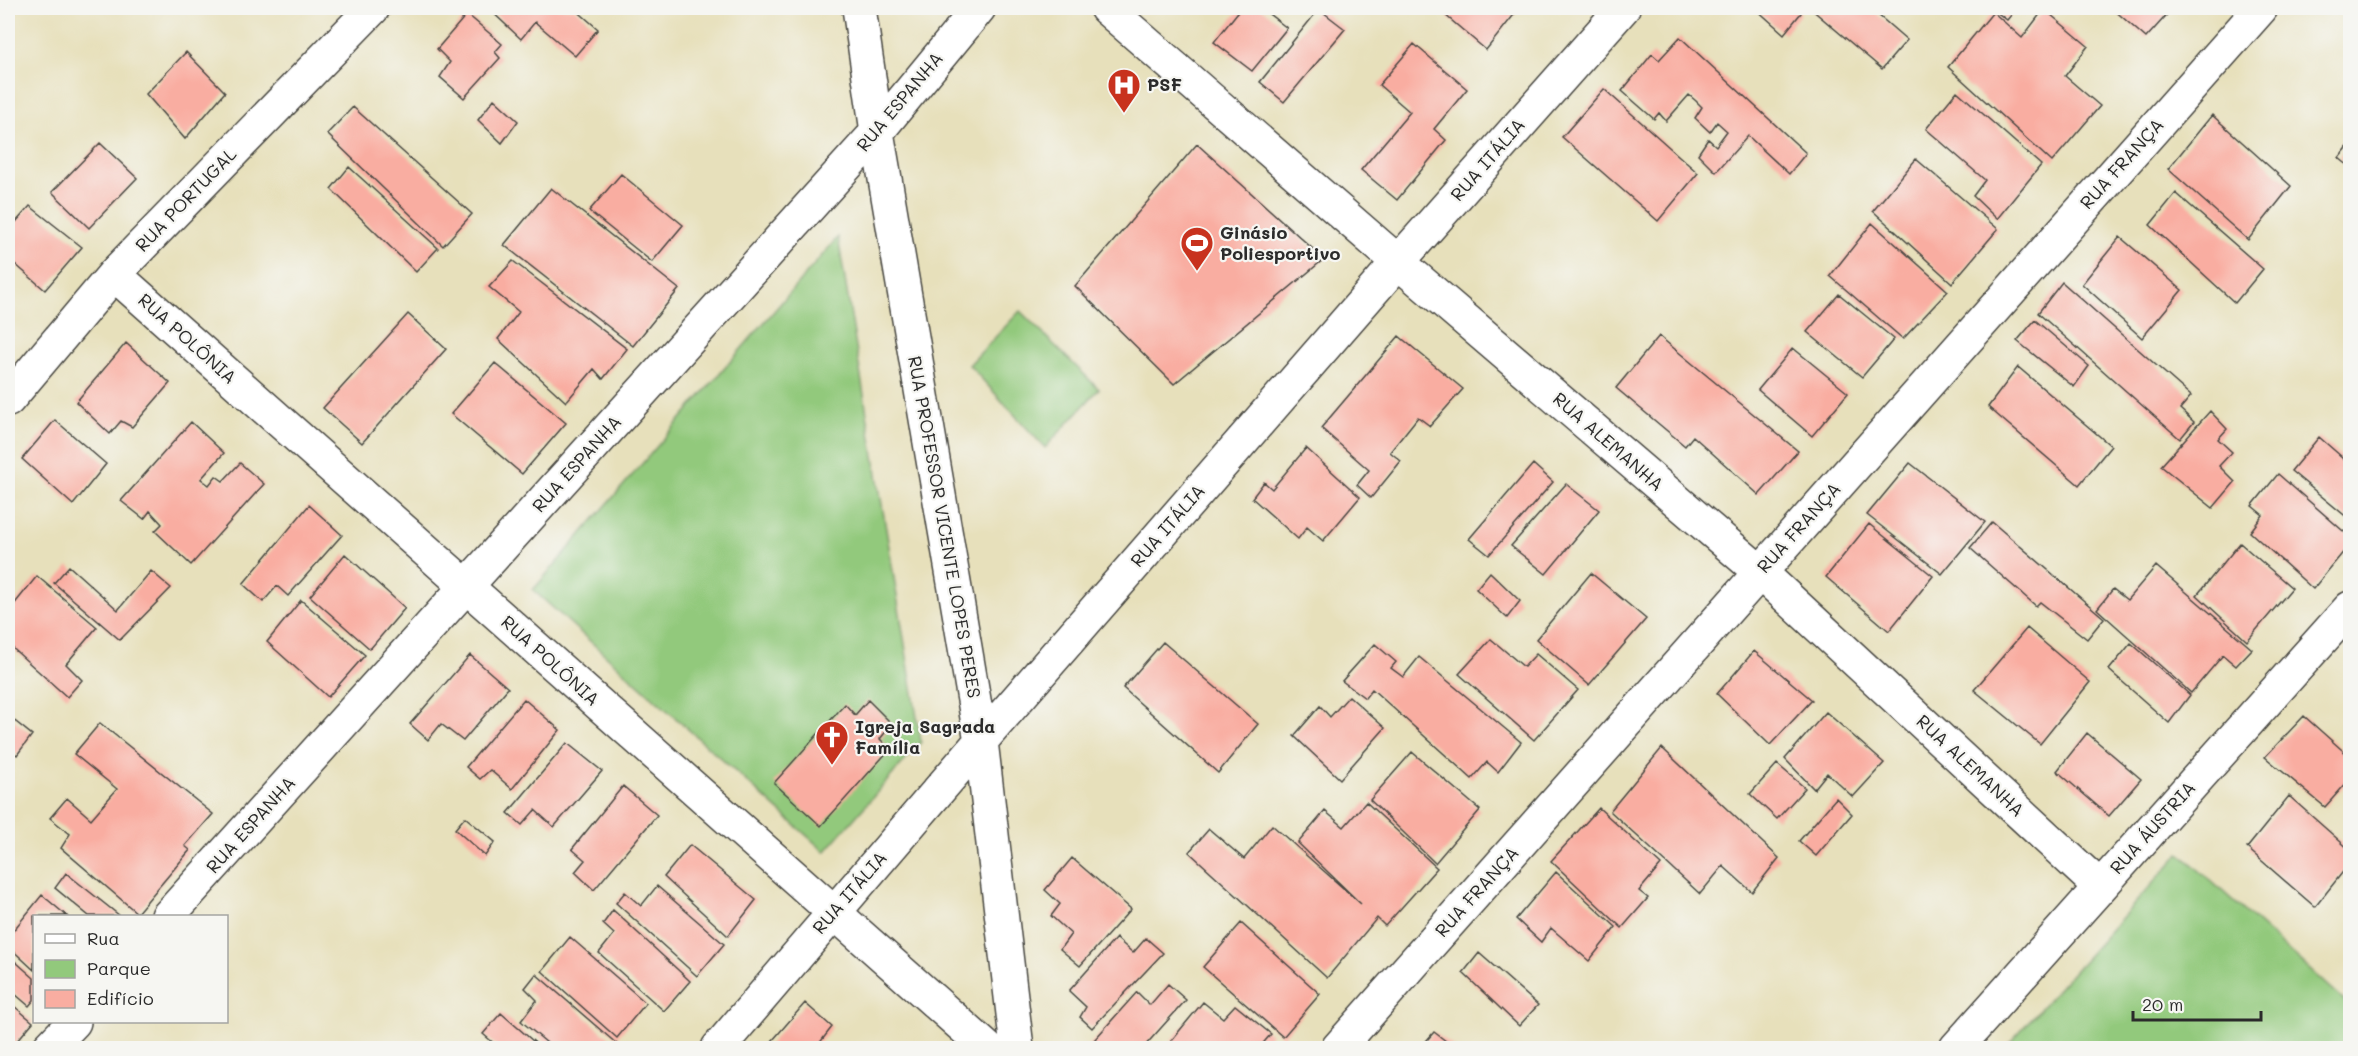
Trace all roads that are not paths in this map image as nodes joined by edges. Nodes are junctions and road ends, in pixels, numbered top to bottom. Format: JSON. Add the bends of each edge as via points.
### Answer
{"nodes":[{"id":1,"x":373,"y":8,"type":"edge"},
{"id":2,"x":859,"y":8,"type":"edge"},
{"id":3,"x":979,"y":8,"type":"edge"},
{"id":4,"x":1106,"y":8,"type":"edge"},
{"id":5,"x":1623,"y":8,"type":"edge"},
{"id":6,"x":2261,"y":8,"type":"edge"},
{"id":7,"x":877,"y":132,"type":"junction"},
{"id":8,"x":1398,"y":261,"type":"junction"},
{"id":9,"x":114,"y":274,"type":"junction"},
{"id":10,"x":8,"y":400,"type":"edge"},
{"id":11,"x":1760,"y":572,"type":"junction"},
{"id":12,"x":466,"y":587,"type":"junction"},
{"id":13,"x":2350,"y":608,"type":"edge"},
{"id":14,"x":981,"y":741,"type":"junction"},
{"id":15,"x":2100,"y":887,"type":"junction"},
{"id":16,"x":833,"y":912,"type":"junction"},
{"id":17,"x":169,"y":915,"type":"edge"},
{"id":18,"x":73,"y":1023,"type":"edge"},
{"id":19,"x":49,"y":1048,"type":"edge"},
{"id":20,"x":718,"y":1048,"type":"edge"},
{"id":21,"x":987,"y":1048,"type":"edge"},
{"id":22,"x":1017,"y":1048,"type":"edge"},
{"id":23,"x":1338,"y":1048,"type":"edge"},
{"id":24,"x":1956,"y":1048,"type":"edge"}],
"edges":[{"from":1,"to":9,"type":"street","name":"RUA PORTUGAL"},
{"from":2,"to":7,"type":"street","name":"RUA PROFESSOR VICENTE LOPES PERES"},
{"from":3,"to":7,"type":"street","name":"RUA ESPANHA"},
{"from":4,"to":8,"type":"street","name":"RUA ALEMANHA"},
{"from":5,"to":8,"type":"street","name":"RUA ITÁLIA"},
{"from":6,"to":11,"type":"street","name":"RUA FRANÇA"},
{"from":7,"to":12,"type":"street","name":"RUA ESPANHA"},
{"from":7,"to":14,"type":"street","name":"RUA PROFESSOR VICENTE LOPES PERES"},
{"from":8,"to":11,"type":"street","name":"RUA ALEMANHA"},
{"from":8,"to":14,"type":"street","name":"RUA ITÁLIA"},
{"from":9,"to":10,"type":"street","name":"RUA PORTUGAL"},
{"from":9,"to":12,"type":"street","name":"RUA POLÔNIA"},
{"from":11,"to":15,"type":"street","name":"RUA ALEMANHA"},
{"from":11,"to":23,"type":"street","name":"RUA FRANÇA"},
{"from":12,"to":16,"type":"street","name":"RUA POLÔNIA"},
{"from":12,"to":17,"type":"street","name":"RUA ESPANHA"},
{"from":13,"to":15,"type":"street","name":"RUA ÁUSTRIA"},
{"from":14,"to":16,"type":"street","name":"RUA ITÁLIA"},
{"from":14,"to":22,"type":"street","name":"RUA PROFESSOR VICENTE LOPES PERES"},
{"from":15,"to":24,"type":"street","name":"RUA ÁUSTRIA"},
{"from":16,"to":20,"type":"street","name":"RUA ITÁLIA"},
{"from":16,"to":21,"type":"street","name":"RUA POLÔNIA"},
{"from":18,"to":19,"type":"street"}]}
